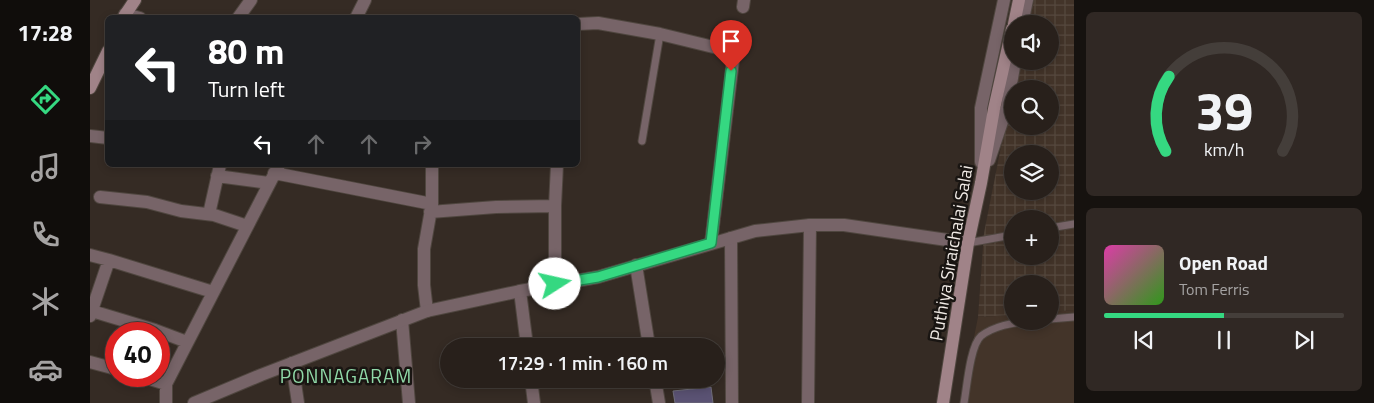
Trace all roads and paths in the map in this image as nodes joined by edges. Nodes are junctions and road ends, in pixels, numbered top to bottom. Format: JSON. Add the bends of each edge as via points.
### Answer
{"nodes":[{"id":1,"x":135,"y":0,"type":"edge"},
{"id":2,"x":251,"y":0,"type":"edge"},
{"id":3,"x":365,"y":0,"type":"edge"},
{"id":4,"x":1004,"y":0,"type":"edge"},
{"id":5,"x":1019,"y":0,"type":"edge"},
{"id":6,"x":1027,"y":0,"type":"edge"},
{"id":7,"x":125,"y":15,"type":"edge"},
{"id":8,"x":240,"y":15,"type":"edge"},
{"id":9,"x":358,"y":15,"type":"edge"},
{"id":10,"x":1016,"y":15,"type":"edge"},
{"id":11,"x":1024,"y":15,"type":"edge"},
{"id":12,"x":580,"y":24,"type":"edge"},
{"id":13,"x":660,"y":34,"type":"junction"},
{"id":14,"x":105,"y":57,"type":"edge"},
{"id":15,"x":1004,"y":65,"type":"edge"},
{"id":16,"x":1013,"y":70,"type":"edge"},
{"id":17,"x":90,"y":88,"type":"edge"},
{"id":18,"x":90,"y":136,"type":"edge"},
{"id":19,"x":105,"y":138,"type":"edge"},
{"id":20,"x":642,"y":141,"type":"dead end"},
{"id":21,"x":432,"y":167,"type":"edge"},
{"id":22,"x":557,"y":167,"type":"edge"},
{"id":23,"x":219,"y":168,"type":"edge"},
{"id":24,"x":274,"y":174,"type":"edge"},
{"id":25,"x":981,"y":183,"type":"junction"},
{"id":26,"x":100,"y":197,"type":"dead end"},
{"id":27,"x":555,"y":206,"type":"junction"},
{"id":28,"x":431,"y":208,"type":"junction"},
{"id":29,"x":209,"y":214,"type":"junction"},
{"id":30,"x":1074,"y":224,"type":"edge"},
{"id":31,"x":247,"y":226,"type":"junction"},
{"id":32,"x":810,"y":226,"type":"junction"},
{"id":33,"x":1059,"y":226,"type":"edge"},
{"id":34,"x":1004,"y":236,"type":"edge"},
{"id":35,"x":731,"y":238,"type":"junction"},
{"id":36,"x":711,"y":243,"type":"junction"},
{"id":37,"x":968,"y":243,"type":"junction"},
{"id":38,"x":90,"y":255,"type":"edge"},
{"id":39,"x":109,"y":260,"type":"junction"},
{"id":40,"x":636,"y":265,"type":"junction"},
{"id":41,"x":555,"y":284,"type":"junction"},
{"id":42,"x":520,"y":290,"type":"junction"},
{"id":43,"x":213,"y":292,"type":"junction"},
{"id":44,"x":427,"y":311,"type":"junction"},
{"id":45,"x":91,"y":313,"type":"edge"},
{"id":46,"x":1074,"y":317,"type":"edge"},
{"id":47,"x":1059,"y":318,"type":"edge"},
{"id":48,"x":402,"y":320,"type":"junction"},
{"id":49,"x":1004,"y":325,"type":"edge"},
{"id":50,"x":526,"y":338,"type":"edge"},
{"id":51,"x":649,"y":338,"type":"edge"},
{"id":52,"x":187,"y":342,"type":"junction"},
{"id":53,"x":90,"y":362,"type":"edge"},
{"id":54,"x":292,"y":363,"type":"junction"},
{"id":55,"x":105,"y":366,"type":"edge"},
{"id":56,"x":170,"y":376,"type":"edge"},
{"id":57,"x":166,"y":387,"type":"edge"},
{"id":58,"x":532,"y":388,"type":"edge"},
{"id":59,"x":656,"y":388,"type":"edge"},
{"id":60,"x":166,"y":403,"type":"edge"},
{"id":61,"x":194,"y":403,"type":"edge"},
{"id":62,"x":298,"y":403,"type":"edge"},
{"id":63,"x":409,"y":403,"type":"edge"},
{"id":64,"x":534,"y":403,"type":"edge"},
{"id":65,"x":659,"y":403,"type":"edge"},
{"id":66,"x":732,"y":403,"type":"edge"},
{"id":67,"x":808,"y":403,"type":"edge"},
{"id":68,"x":943,"y":403,"type":"edge"},
{"id":69,"x":964,"y":403,"type":"edge"}],
"edges":[{"from":1,"to":7,"type":"main road"},
{"from":2,"to":8,"type":"street"},
{"from":3,"to":9,"type":"street"},
{"from":4,"to":25,"type":"street","via":[[981,108]]},
{"from":5,"to":10,"type":"main road"},
{"from":6,"to":11,"type":"street"},
{"from":12,"to":13,"type":"street","via":[[598,23]]},
{"from":13,"to":20,"type":"lane"},
{"from":13,"to":36,"type":"street","via":[[734,52]]},
{"from":14,"to":17,"type":"main road"},
{"from":15,"to":25,"type":"main road","name":"Puthiya Siraichalai Salai"},
{"from":16,"to":25,"type":"street","via":[[1007,107]]},
{"from":18,"to":19,"type":"street"},
{"from":21,"to":28,"type":"street"},
{"from":22,"to":27,"type":"street"},
{"from":23,"to":24,"type":"street"},
{"from":23,"to":29,"type":"street"},
{"from":24,"to":28,"type":"street"},
{"from":24,"to":31,"type":"street"},
{"from":25,"to":37,"type":"main road","name":"Puthiya Siraichalai Salai"},
{"from":26,"to":29,"type":"street"},
{"from":27,"to":28,"type":"street"},
{"from":27,"to":41,"type":"street"},
{"from":28,"to":44,"type":"street","via":[[424,249]]},
{"from":29,"to":31,"type":"street"},
{"from":30,"to":33,"type":"lane"},
{"from":31,"to":43,"type":"street"},
{"from":32,"to":35,"type":"street","via":[[754,231]]},
{"from":32,"to":37,"type":"street","via":[[844,225]]},
{"from":32,"to":67,"type":"street"},
{"from":34,"to":37,"type":"lane"},
{"from":35,"to":36,"type":"street"},
{"from":35,"to":66,"type":"street"},
{"from":36,"to":40,"type":"street"},
{"from":37,"to":68,"type":"main road","name":"Puthiya Siraichalai Salai"},
{"from":38,"to":39,"type":"street"},
{"from":39,"to":43,"type":"street"},
{"from":39,"to":45,"type":"street"},
{"from":40,"to":41,"type":"street","via":[[598,277]]},
{"from":40,"to":51,"type":"street"},
{"from":41,"to":42,"type":"street"},
{"from":42,"to":44,"type":"street"},
{"from":42,"to":50,"type":"street"},
{"from":43,"to":52,"type":"street"},
{"from":44,"to":48,"type":"street"},
{"from":45,"to":52,"type":"street"},
{"from":46,"to":47,"type":"lane"},
{"from":48,"to":54,"type":"street"},
{"from":48,"to":63,"type":"street"},
{"from":49,"to":69,"type":"lane","via":[[980,337],[973,348]]},
{"from":52,"to":56,"type":"street"},
{"from":53,"to":55,"type":"street"},
{"from":54,"to":61,"type":"street"},
{"from":54,"to":62,"type":"street"},
{"from":57,"to":60,"type":"street"},
{"from":58,"to":64,"type":"street"},
{"from":59,"to":65,"type":"street"}]}
